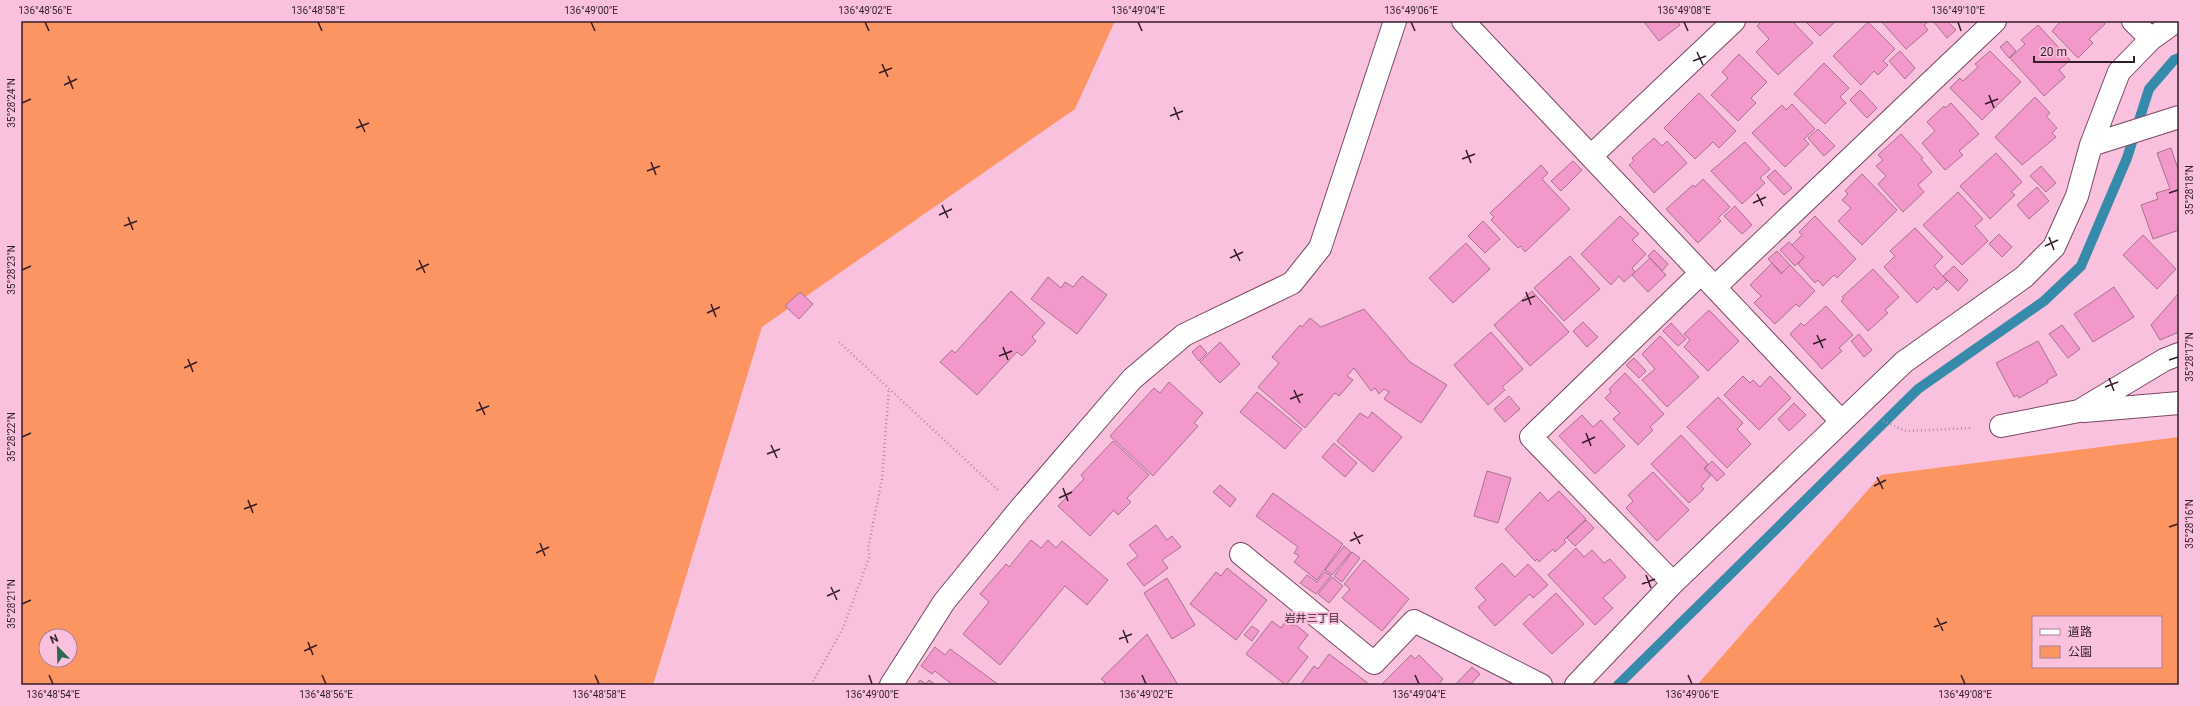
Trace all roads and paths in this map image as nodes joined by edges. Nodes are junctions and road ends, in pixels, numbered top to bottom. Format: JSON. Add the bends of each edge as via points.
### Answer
{"nodes":[{"id":1,"x":1396,"y":21,"type":"edge"},
{"id":2,"x":1463,"y":21,"type":"edge"},
{"id":3,"x":1734,"y":21,"type":"edge"},
{"id":4,"x":1994,"y":21,"type":"edge"},
{"id":5,"x":2133,"y":21,"type":"edge"},
{"id":6,"x":2176,"y":21,"type":"edge"},
{"id":7,"x":2150,"y":39,"type":"junction"},
{"id":8,"x":2179,"y":117,"type":"edge"},
{"id":9,"x":2090,"y":145,"type":"junction"},
{"id":10,"x":1590,"y":156,"type":"junction"},
{"id":11,"x":1708,"y":280,"type":"junction"},
{"id":12,"x":839,"y":342,"type":"dead end"},
{"id":13,"x":2179,"y":354,"type":"edge"},
{"id":14,"x":889,"y":388,"type":"junction"},
{"id":15,"x":2179,"y":402,"type":"edge"},
{"id":16,"x":2079,"y":411,"type":"junction"},
{"id":17,"x":1879,"y":419,"type":"dead end"},
{"id":18,"x":1842,"y":421,"type":"junction"},
{"id":19,"x":2001,"y":426,"type":"joint"},
{"id":20,"x":1019,"y":510,"type":"junction"},
{"id":21,"x":1241,"y":554,"type":"dead end"},
{"id":22,"x":1673,"y":583,"type":"junction"},
{"id":23,"x":811,"y":685,"type":"edge"},
{"id":24,"x":891,"y":685,"type":"edge"},
{"id":25,"x":1541,"y":685,"type":"edge"},
{"id":26,"x":1576,"y":685,"type":"edge"}],
"edges":[{"from":1,"to":20,"type":"street","via":[[1320,248],[1292,283],[1184,335],[1132,379]]},
{"from":2,"to":10,"type":"street"},
{"from":3,"to":10,"type":"street"},
{"from":4,"to":11,"type":"street"},
{"from":5,"to":7,"type":"street"},
{"from":6,"to":7,"type":"street"},
{"from":7,"to":9,"type":"street","via":[[2119,72]]},
{"from":8,"to":9,"type":"street"},
{"from":9,"to":18,"type":"street","via":[[2076,196],[2054,247],[2024,276],[1904,362]]},
{"from":10,"to":11,"type":"street"},
{"from":11,"to":18,"type":"street"},
{"from":11,"to":22,"type":"street","via":[[1531,437]]},
{"from":12,"to":14,"type":"path"},
{"from":13,"to":16,"type":"street","via":[[2164,360]]},
{"from":14,"to":20,"type":"path"},
{"from":14,"to":23,"type":"path","via":[[882,479],[868,549],[870,555],[843,628]]},
{"from":15,"to":16,"type":"street"},
{"from":16,"to":19,"type":"street"},
{"from":17,"to":19,"type":"path","via":[[1906,431]]},
{"from":18,"to":22,"type":"street"},
{"from":20,"to":24,"type":"street","via":[[944,602]]},
{"from":21,"to":25,"type":"street","via":[[1374,663],[1414,621]]},
{"from":22,"to":26,"type":"street"}]}
